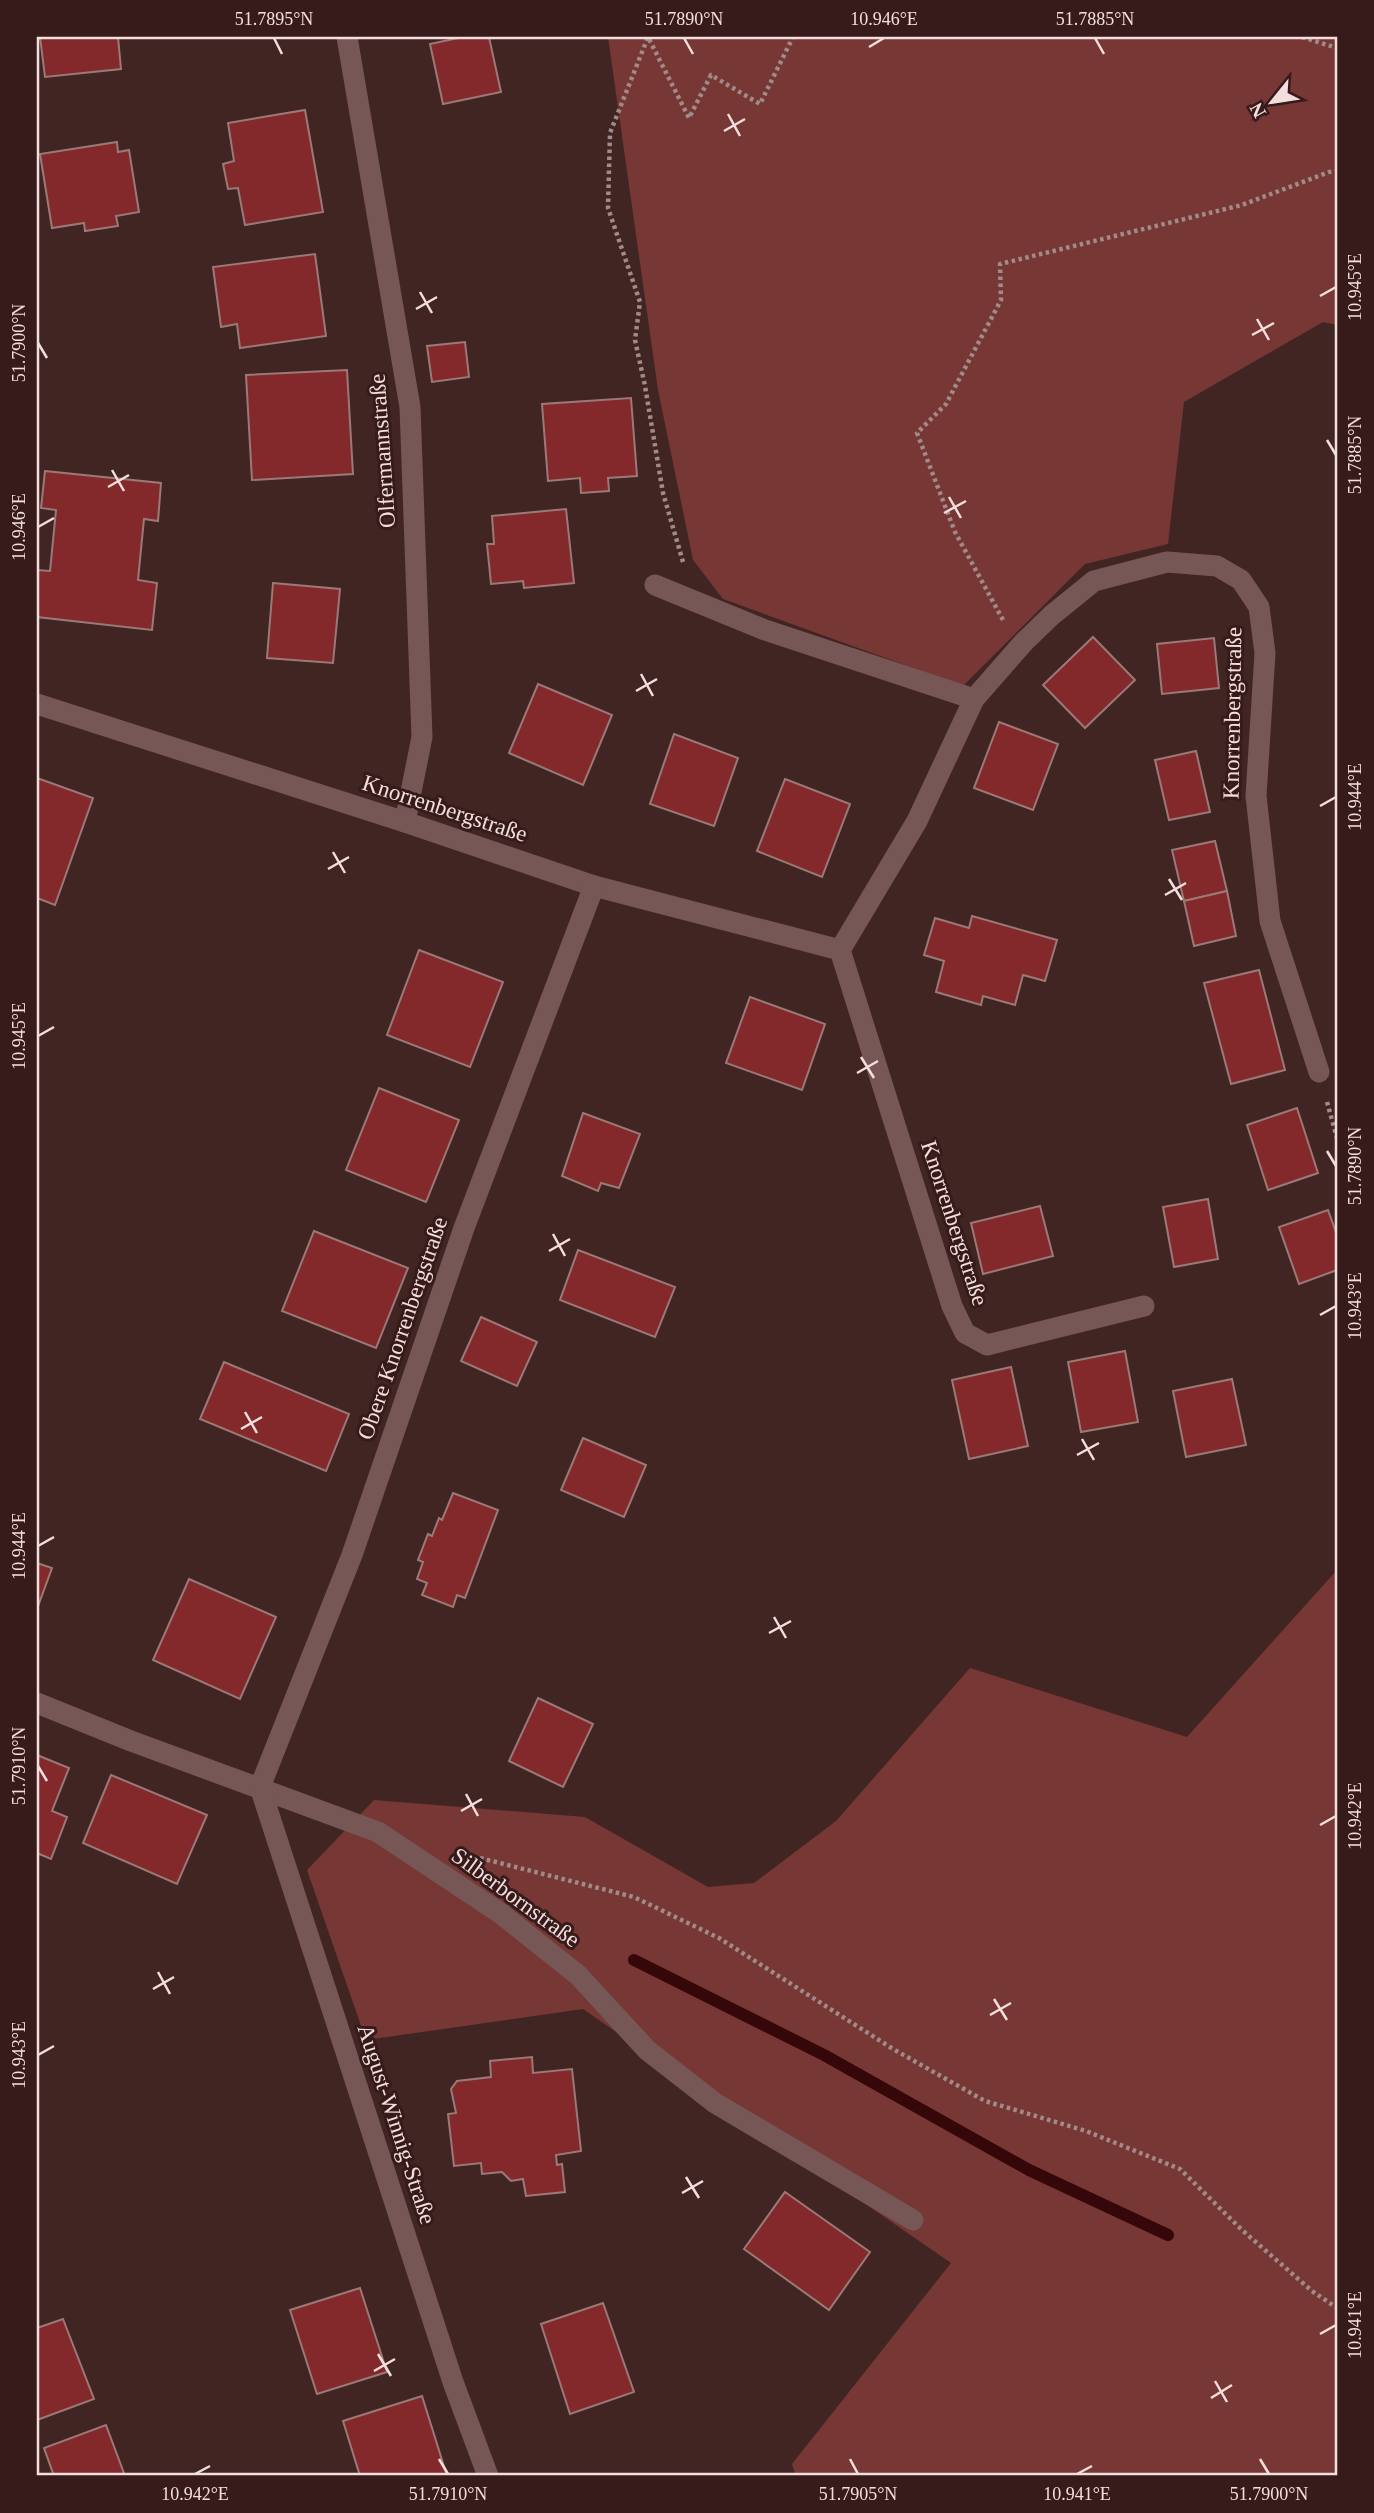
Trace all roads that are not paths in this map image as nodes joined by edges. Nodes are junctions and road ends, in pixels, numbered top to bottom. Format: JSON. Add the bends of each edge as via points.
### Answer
{"nodes":[{"id":1,"x":347,"y":37,"type":"edge"},
{"id":2,"x":655,"y":585,"type":"dead end"},
{"id":3,"x":974,"y":699,"type":"junction"},
{"id":4,"x":37,"y":704,"type":"edge"},
{"id":5,"x":405,"y":822,"type":"junction"},
{"id":6,"x":594,"y":886,"type":"junction"},
{"id":7,"x":840,"y":950,"type":"junction"},
{"id":8,"x":1319,"y":1072,"type":"dead end"},
{"id":9,"x":1144,"y":1306,"type":"dead end"},
{"id":10,"x":37,"y":1703,"type":"edge"},
{"id":11,"x":260,"y":1787,"type":"junction"},
{"id":12,"x":913,"y":2220,"type":"dead end"},
{"id":13,"x":488,"y":2476,"type":"edge"}],
"edges":[{"from":1,"to":5,"type":"street","name":"Olfermannstraße","via":[[410,407],[422,737]]},
{"from":2,"to":3,"type":"street","via":[[765,630]]},
{"from":3,"to":7,"type":"street","name":"Knorrenbergstraße","via":[[918,821]]},
{"from":3,"to":8,"type":"street","name":"Knorrenbergstraße","via":[[1024,642],[1094,581],[1167,562],[1217,566],[1241,580],[1259,607],[1265,653],[1256,796],[1270,921]]},
{"from":4,"to":5,"type":"street","name":"Knorrenbergstraße"},
{"from":5,"to":6,"type":"street","name":"Knorrenbergstraße"},
{"from":6,"to":7,"type":"street","name":"Knorrenbergstraße"},
{"from":6,"to":11,"type":"street","name":"Obere Knorrenbergstraße","via":[[464,1228],[352,1555]]},
{"from":7,"to":9,"type":"street","name":"Knorrenbergstraße","via":[[952,1306],[965,1333],[987,1345]]},
{"from":10,"to":11,"type":"street","name":"Silberbornstraße"},
{"from":11,"to":12,"type":"street","name":"Silberbornstraße","via":[[378,1832],[500,1913],[578,1975],[647,2050],[715,2104]]},
{"from":11,"to":13,"type":"street","name":"August-Winnig-Straße","via":[[448,2369]]}]}
